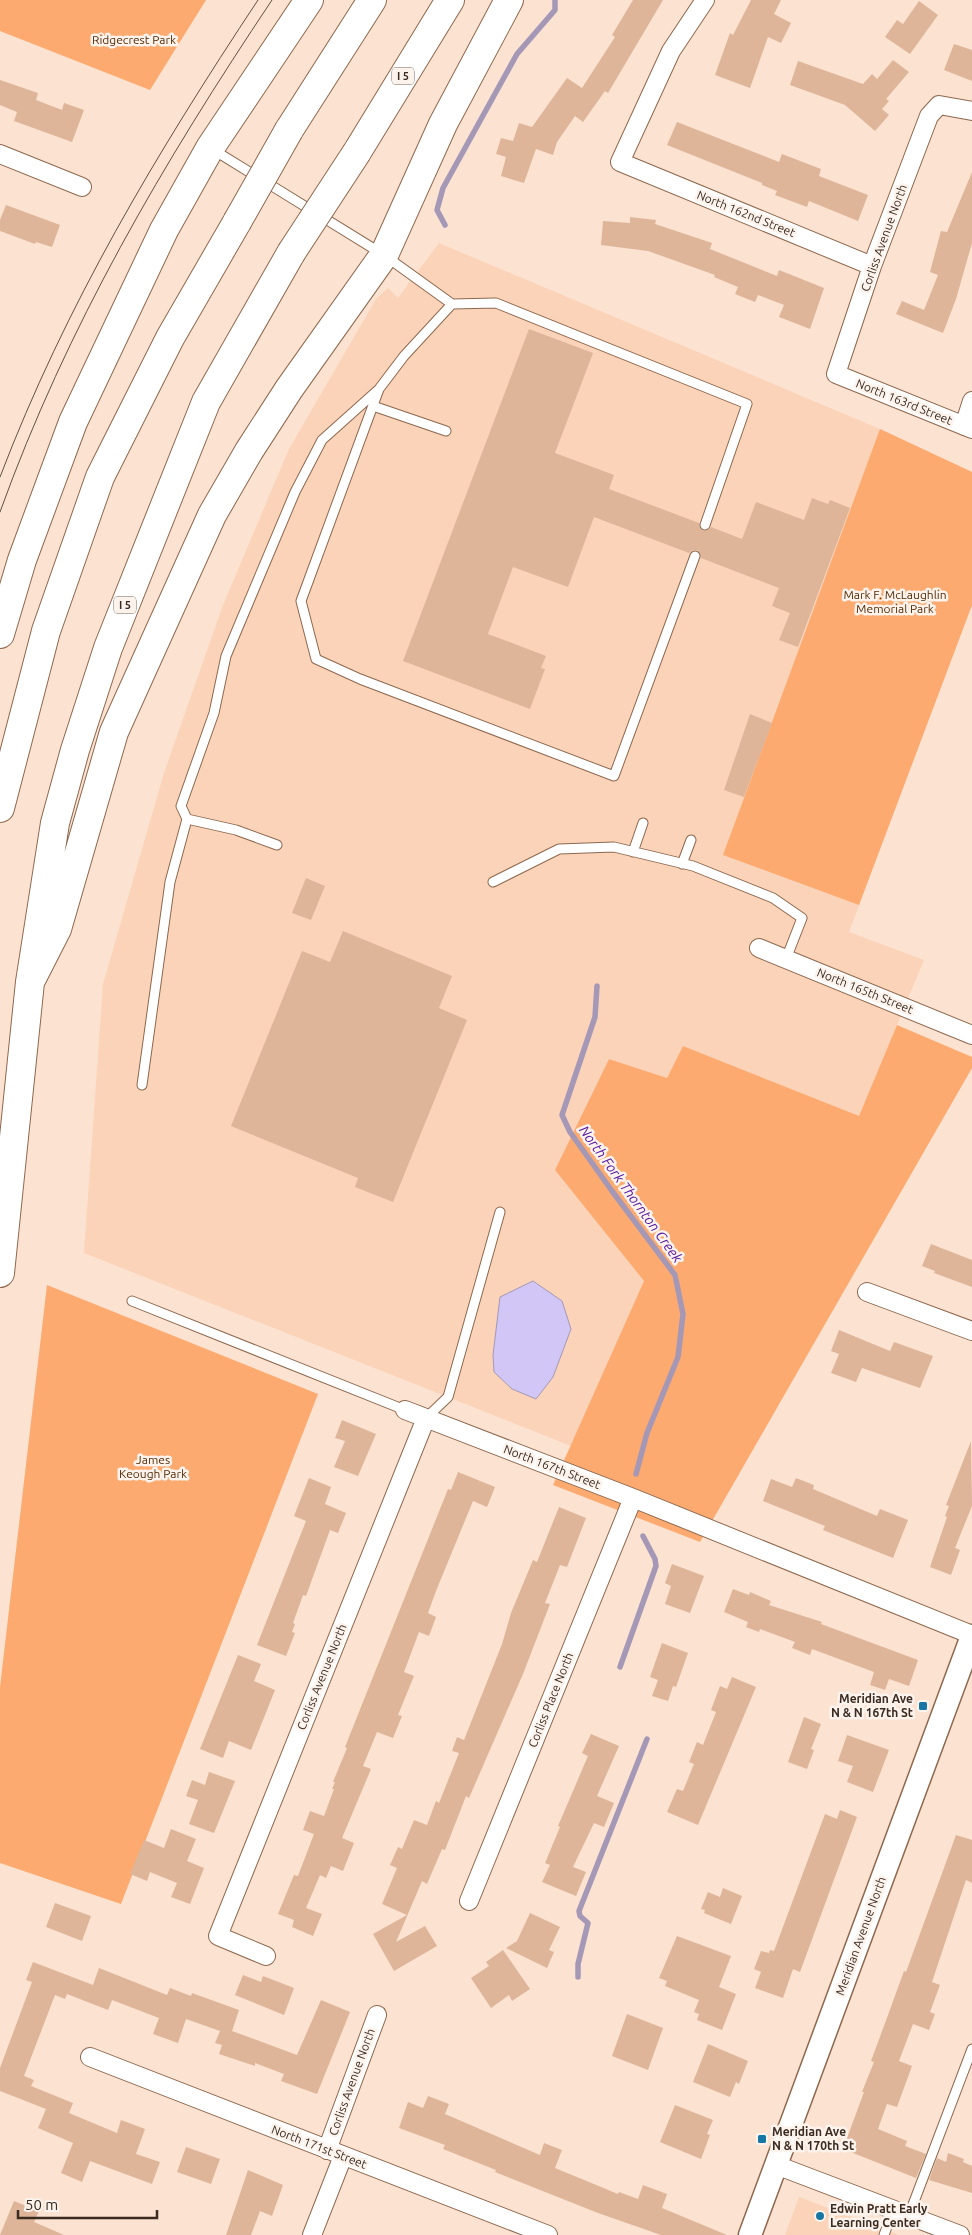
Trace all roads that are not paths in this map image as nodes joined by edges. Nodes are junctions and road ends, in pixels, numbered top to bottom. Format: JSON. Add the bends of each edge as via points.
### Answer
{"nodes":[{"id":1,"x":309,"y":0,"type":"edge"},
{"id":2,"x":372,"y":0,"type":"edge"},
{"id":3,"x":450,"y":0,"type":"edge"},
{"id":4,"x":509,"y":0,"type":"edge"},
{"id":5,"x":705,"y":0,"type":"edge"},
{"id":6,"x":972,"y":111,"type":"edge"},
{"id":7,"x":210,"y":148,"type":"junction"},
{"id":8,"x":0,"y":154,"type":"edge"},
{"id":9,"x":82,"y":187,"type":"dead end"},
{"id":10,"x":384,"y":254,"type":"junction"},
{"id":11,"x":872,"y":266,"type":"junction"},
{"id":12,"x":452,"y":304,"type":"junction"},
{"id":13,"x":836,"y":374,"type":"joint"},
{"id":14,"x":379,"y":389,"type":"junction"},
{"id":15,"x":972,"y":401,"type":"edge"},
{"id":16,"x":373,"y":406,"type":"junction"},
{"id":17,"x":968,"y":427,"type":"edge"},
{"id":18,"x":446,"y":431,"type":"dead end"},
{"id":19,"x":706,"y":526,"type":"dead end"},
{"id":20,"x":695,"y":556,"type":"dead end"},
{"id":21,"x":0,"y":634,"type":"edge"},
{"id":22,"x":0,"y":808,"type":"edge"},
{"id":23,"x":187,"y":819,"type":"junction"},
{"id":24,"x":643,"y":823,"type":"dead end"},
{"id":25,"x":691,"y":840,"type":"dead end"},
{"id":26,"x":277,"y":845,"type":"dead end"},
{"id":27,"x":633,"y":852,"type":"junction"},
{"id":28,"x":682,"y":864,"type":"junction"},
{"id":29,"x":493,"y":882,"type":"dead end"},
{"id":30,"x":759,"y":948,"type":"dead end"},
{"id":31,"x":786,"y":959,"type":"junction"},
{"id":32,"x":30,"y":982,"type":"junction"},
{"id":33,"x":972,"y":1035,"type":"edge"},
{"id":34,"x":142,"y":1085,"type":"dead end"},
{"id":35,"x":500,"y":1212,"type":"dead end"},
{"id":36,"x":0,"y":1273,"type":"edge"},
{"id":37,"x":867,"y":1292,"type":"dead end"},
{"id":38,"x":132,"y":1301,"type":"dead end"},
{"id":39,"x":972,"y":1331,"type":"edge"},
{"id":40,"x":404,"y":1410,"type":"joint"},
{"id":41,"x":426,"y":1418,"type":"junction"},
{"id":42,"x":634,"y":1498,"type":"junction"},
{"id":43,"x":972,"y":1636,"type":"edge"},
{"id":44,"x":469,"y":1901,"type":"dead end"},
{"id":45,"x":266,"y":1956,"type":"dead end"},
{"id":46,"x":377,"y":2015,"type":"dead end"},
{"id":47,"x":972,"y":2049,"type":"edge"},
{"id":48,"x":90,"y":2057,"type":"dead end"},
{"id":49,"x":335,"y":2153,"type":"junction"},
{"id":50,"x":776,"y":2165,"type":"junction"},
{"id":51,"x":901,"y":2213,"type":"junction"},
{"id":52,"x":312,"y":2235,"type":"edge"},
{"id":53,"x":548,"y":2235,"type":"edge"},
{"id":54,"x":750,"y":2235,"type":"edge"},
{"id":55,"x":884,"y":2235,"type":"edge"},
{"id":56,"x":960,"y":2235,"type":"edge"}],
"edges":[{"from":1,"to":7,"type":"highway"},
{"from":2,"to":22,"type":"highway","bridge":true,"via":[[289,130],[170,338],[100,477],[46,631]]},
{"from":3,"to":32,"type":"highway","number":"I 5","bridge":true,"via":[[291,253],[206,402],[108,648],[74,750],[55,823]]},
{"from":4,"to":10,"type":"highway","via":[[443,124]]},
{"from":5,"to":11,"type":"street","name":"North 162nd Street","via":[[671,51],[620,162]]},
{"from":6,"to":11,"type":"street","name":"Corliss Avenue North","via":[[939,105],[929,116]]},
{"from":7,"to":10,"type":"lane"},
{"from":7,"to":21,"type":"highway","via":[[164,230],[73,422],[22,560]]},
{"from":8,"to":9,"type":"street"},
{"from":10,"to":12,"type":"lane"},
{"from":10,"to":32,"type":"highway","via":[[279,404],[212,515],[114,732],[57,929]]},
{"from":11,"to":13,"type":"street","name":"Corliss Avenue North"},
{"from":12,"to":14,"type":"lane","via":[[404,356]]},
{"from":12,"to":19,"type":"lane","via":[[496,303],[747,404]]},
{"from":13,"to":17,"type":"street","name":"North 163rd Street"},
{"from":14,"to":16,"type":"lane"},
{"from":14,"to":23,"type":"lane","via":[[322,440],[295,492],[226,656],[214,713],[181,806]]},
{"from":15,"to":17,"type":"street"},
{"from":16,"to":18,"type":"lane"},
{"from":16,"to":20,"type":"lane","via":[[301,602],[316,659],[360,679],[614,776]]},
{"from":23,"to":26,"type":"lane","via":[[236,830]]},
{"from":23,"to":34,"type":"lane","via":[[170,882]]},
{"from":24,"to":27,"type":"lane"},
{"from":25,"to":28,"type":"lane"},
{"from":27,"to":28,"type":"lane"},
{"from":27,"to":29,"type":"lane","via":[[614,847],[559,849]]},
{"from":28,"to":31,"type":"lane","via":[[773,898],[802,918]]},
{"from":30,"to":31,"type":"street","name":"North 165th Street"},
{"from":31,"to":33,"type":"street","name":"North 165th Street"},
{"from":32,"to":36,"type":"highway","number":"I 5"},
{"from":35,"to":41,"type":"lane","via":[[448,1397]]},
{"from":37,"to":39,"type":"street"},
{"from":38,"to":40,"type":"lane","name":"North 167th Street"},
{"from":40,"to":41,"type":"street","name":"North 167th Street"},
{"from":41,"to":42,"type":"street","name":"North 167th Street"},
{"from":41,"to":45,"type":"street","name":"Corliss Avenue North","via":[[218,1936]]},
{"from":42,"to":43,"type":"street","name":"North 167th Street"},
{"from":42,"to":44,"type":"street","name":"Corliss Place North"},
{"from":43,"to":50,"type":"street","name":"Meridian Avenue North"},
{"from":46,"to":49,"type":"street","name":"Corliss Avenue North"},
{"from":47,"to":51,"type":"lane"},
{"from":48,"to":49,"type":"street","name":"North 171st Street"},
{"from":49,"to":52,"type":"street","name":"Corliss Avenue North"},
{"from":49,"to":53,"type":"street","name":"North 171st Street"},
{"from":50,"to":51,"type":"street"},
{"from":50,"to":54,"type":"street","name":"Meridian Avenue North"},
{"from":51,"to":55,"type":"lane"},
{"from":51,"to":56,"type":"street"}]}
